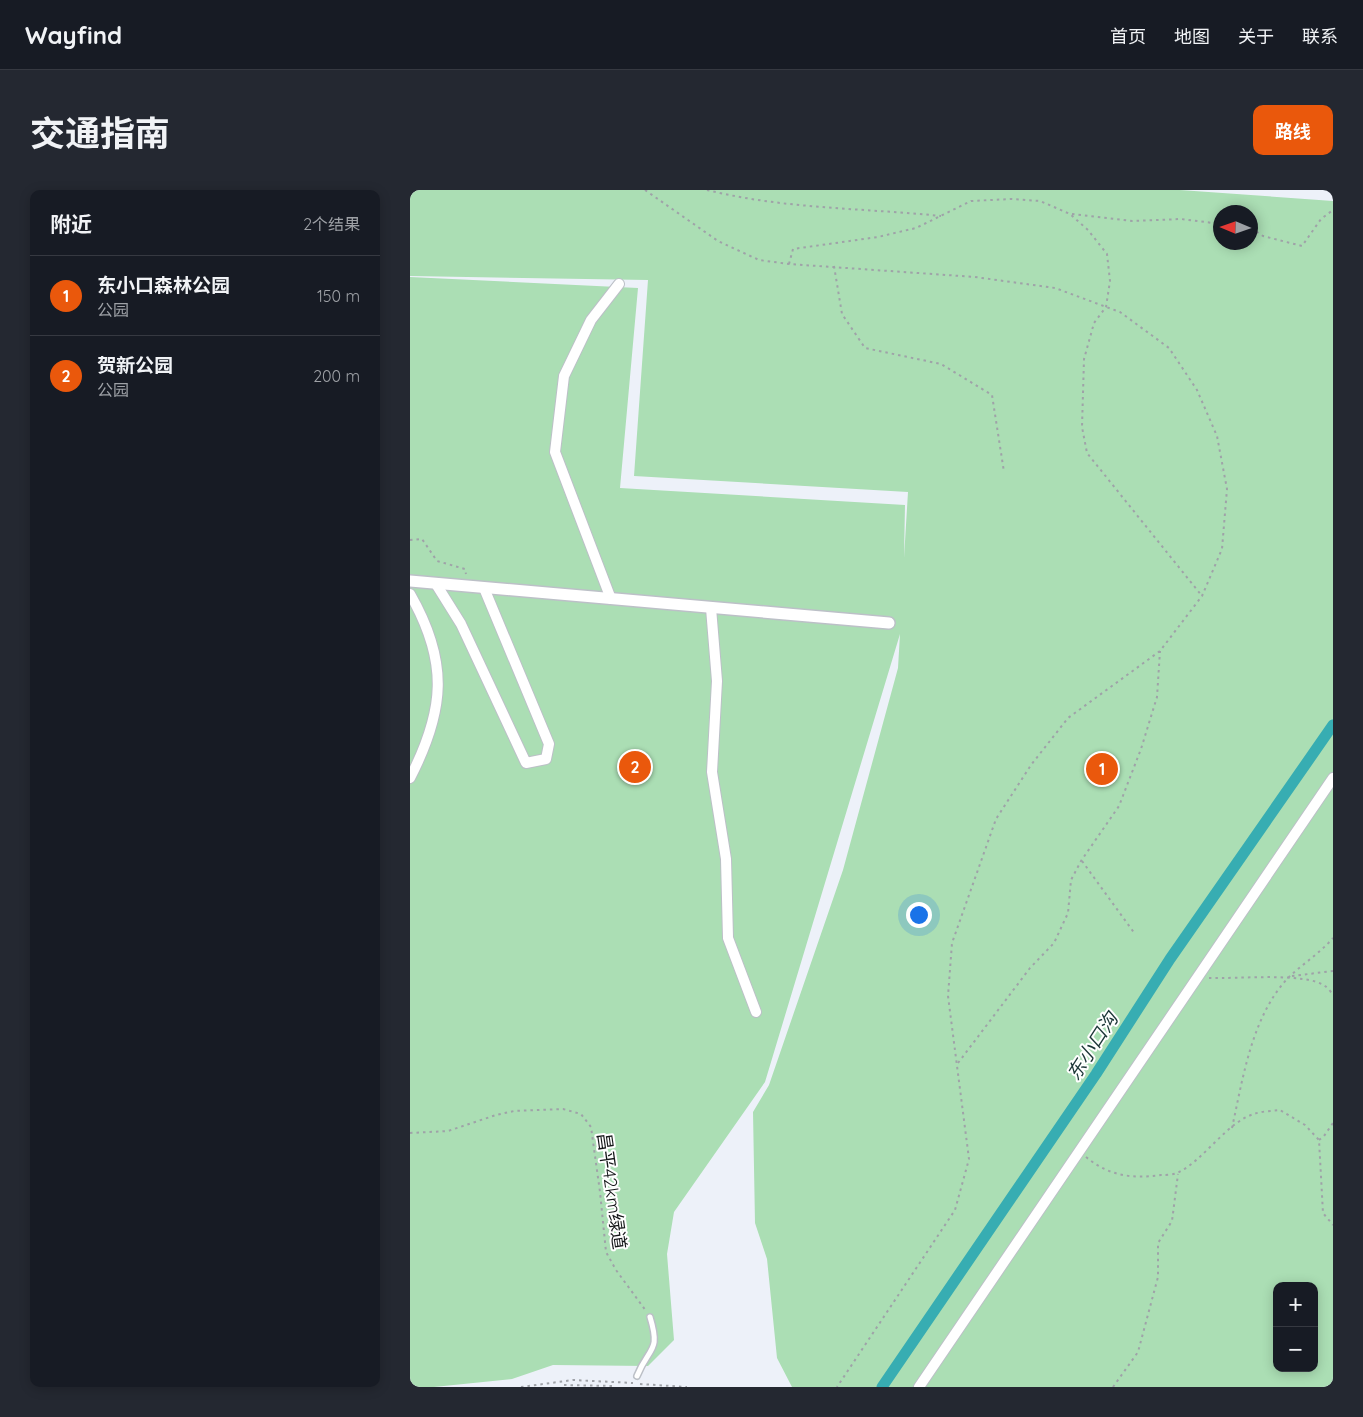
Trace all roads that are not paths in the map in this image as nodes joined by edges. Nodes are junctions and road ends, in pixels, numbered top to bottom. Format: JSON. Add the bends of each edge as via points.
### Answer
{"nodes":[{"id":1,"x":619,"y":284,"type":"dead end"},
{"id":2,"x":410,"y":581,"type":"edge"},
{"id":3,"x":436,"y":584,"type":"junction"},
{"id":4,"x":484,"y":588,"type":"junction"},
{"id":5,"x":410,"y":594,"type":"edge"},
{"id":6,"x":611,"y":599,"type":"junction"},
{"id":7,"x":711,"y":608,"type":"junction"},
{"id":8,"x":889,"y":623,"type":"dead end"},
{"id":9,"x":410,"y":778,"type":"edge"},
{"id":10,"x":1333,"y":778,"type":"edge"},
{"id":11,"x":756,"y":1012,"type":"dead end"},
{"id":12,"x":650,"y":1317,"type":"road end"},
{"id":13,"x":637,"y":1376,"type":"dead end"},
{"id":14,"x":919,"y":1387,"type":"edge"}],
"edges":[{"from":1,"to":6,"type":"street","via":[[591,320],[564,376],[555,452]]},
{"from":2,"to":3,"type":"street"},
{"from":3,"to":4,"type":"street"},
{"from":3,"to":4,"type":"street","via":[[460,624],[526,763],[546,759],[549,744]]},
{"from":4,"to":6,"type":"street"},
{"from":5,"to":9,"type":"street","via":[[434,650],[438,677],[430,738]]},
{"from":6,"to":7,"type":"street"},
{"from":7,"to":8,"type":"street"},
{"from":7,"to":11,"type":"street","via":[[717,681],[712,772],[726,859],[728,938]]},
{"from":10,"to":14,"type":"street"},
{"from":12,"to":13,"type":"lane","via":[[656,1337],[651,1353]]}]}
